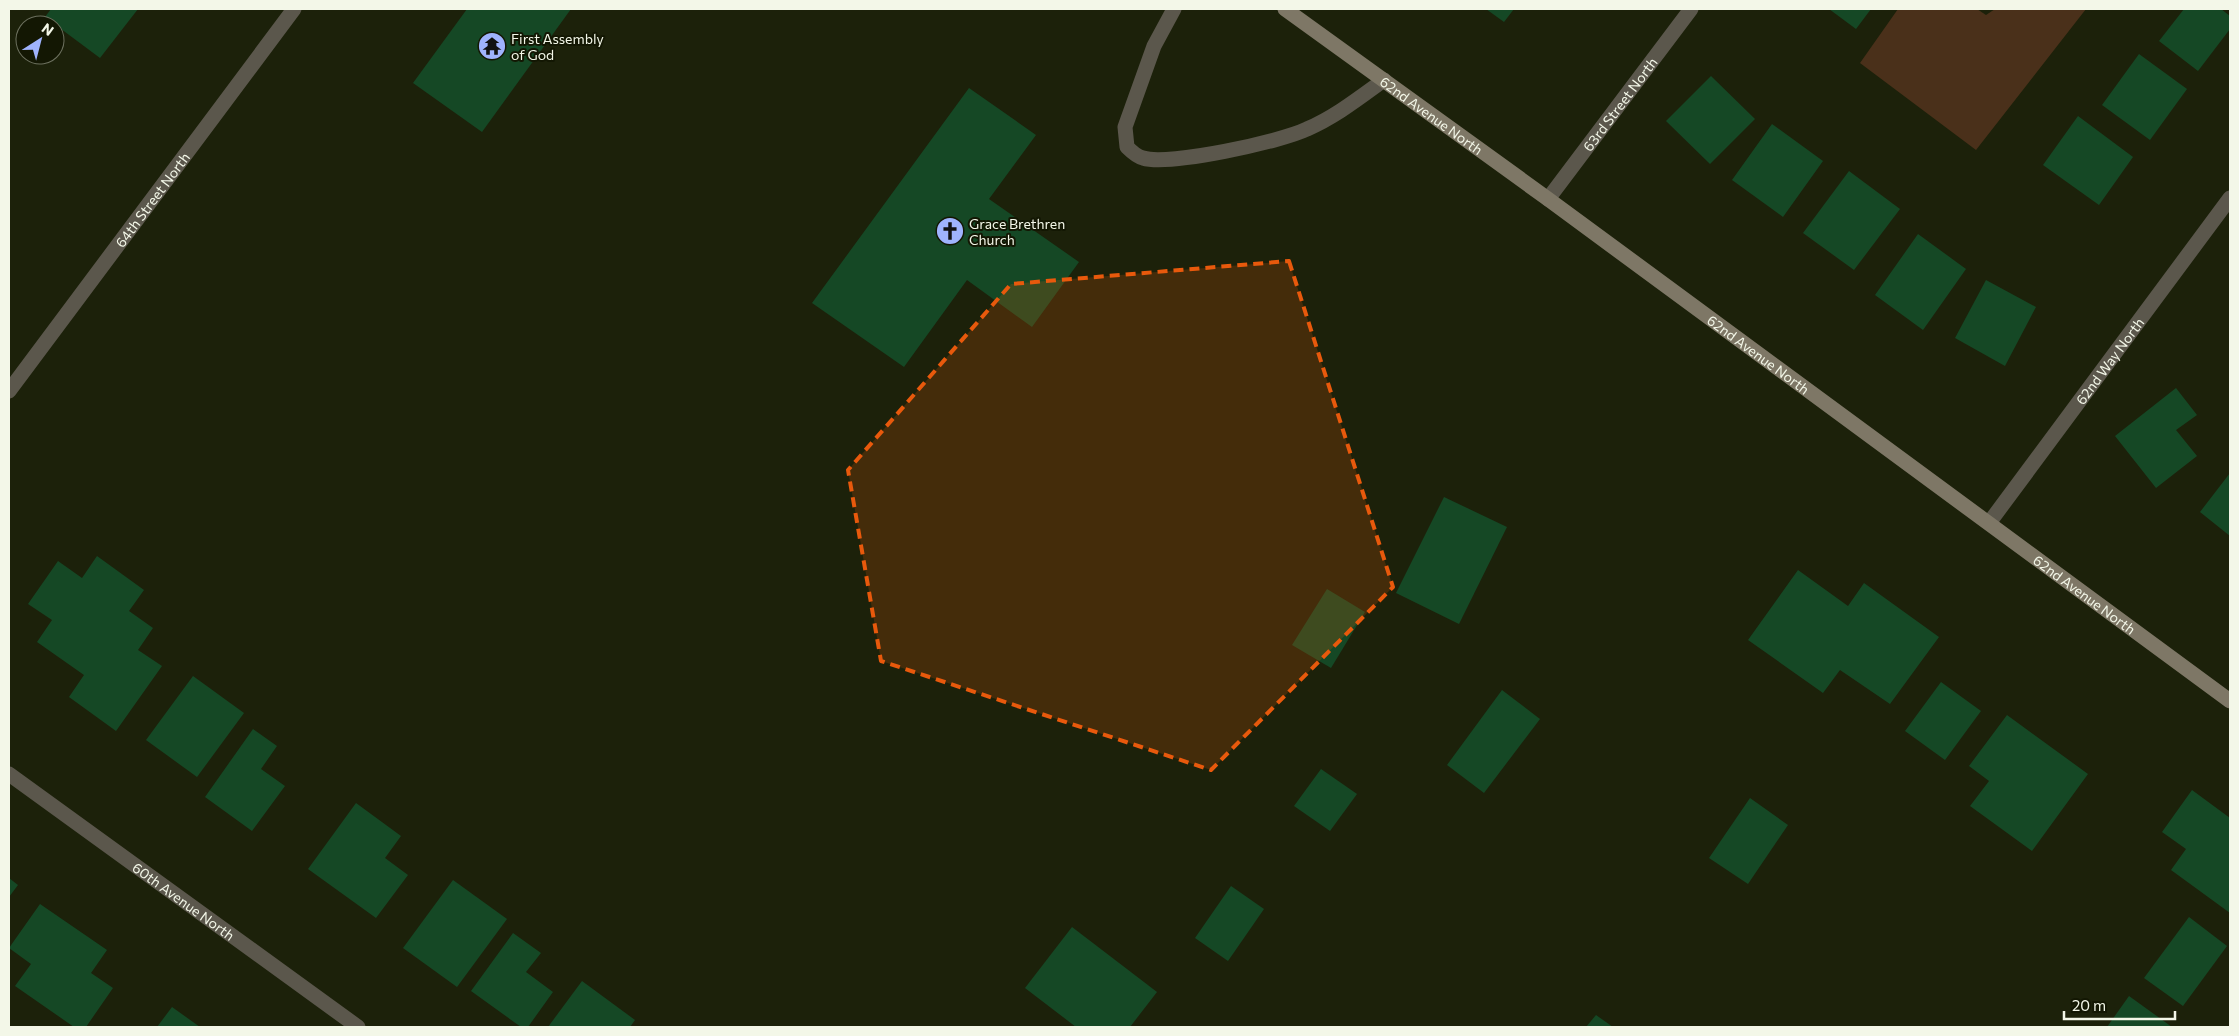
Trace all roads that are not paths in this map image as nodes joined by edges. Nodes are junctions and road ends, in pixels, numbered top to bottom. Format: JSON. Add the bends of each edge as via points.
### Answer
{"nodes":[{"id":1,"x":294,"y":9,"type":"edge"},
{"id":2,"x":1174,"y":9,"type":"edge"},
{"id":3,"x":1285,"y":9,"type":"edge"},
{"id":4,"x":1692,"y":9,"type":"edge"},
{"id":5,"x":1384,"y":80,"type":"junction"},
{"id":6,"x":2230,"y":198,"type":"edge"},
{"id":7,"x":1548,"y":199,"type":"junction"},
{"id":8,"x":9,"y":391,"type":"edge"},
{"id":9,"x":1988,"y":523,"type":"junction"},
{"id":10,"x":2230,"y":702,"type":"edge"},
{"id":11,"x":9,"y":774,"type":"edge"},
{"id":12,"x":358,"y":1027,"type":"edge"}],
"edges":[{"from":1,"to":8,"type":"street","name":"64th Street North"},
{"from":2,"to":5,"type":"street","via":[[1154,46],[1125,127],[1127,148],[1142,158],[1177,159],[1246,147],[1306,130],[1348,107]]},
{"from":3,"to":5,"type":"street","name":"62nd Avenue North"},
{"from":4,"to":7,"type":"street","name":"63rd Street North"},
{"from":5,"to":7,"type":"street","name":"62nd Avenue North"},
{"from":6,"to":9,"type":"street","name":"62nd Way North"},
{"from":7,"to":9,"type":"street","name":"62nd Avenue North"},
{"from":9,"to":10,"type":"street","name":"62nd Avenue North"},
{"from":11,"to":12,"type":"street","name":"60th Avenue North"}]}
